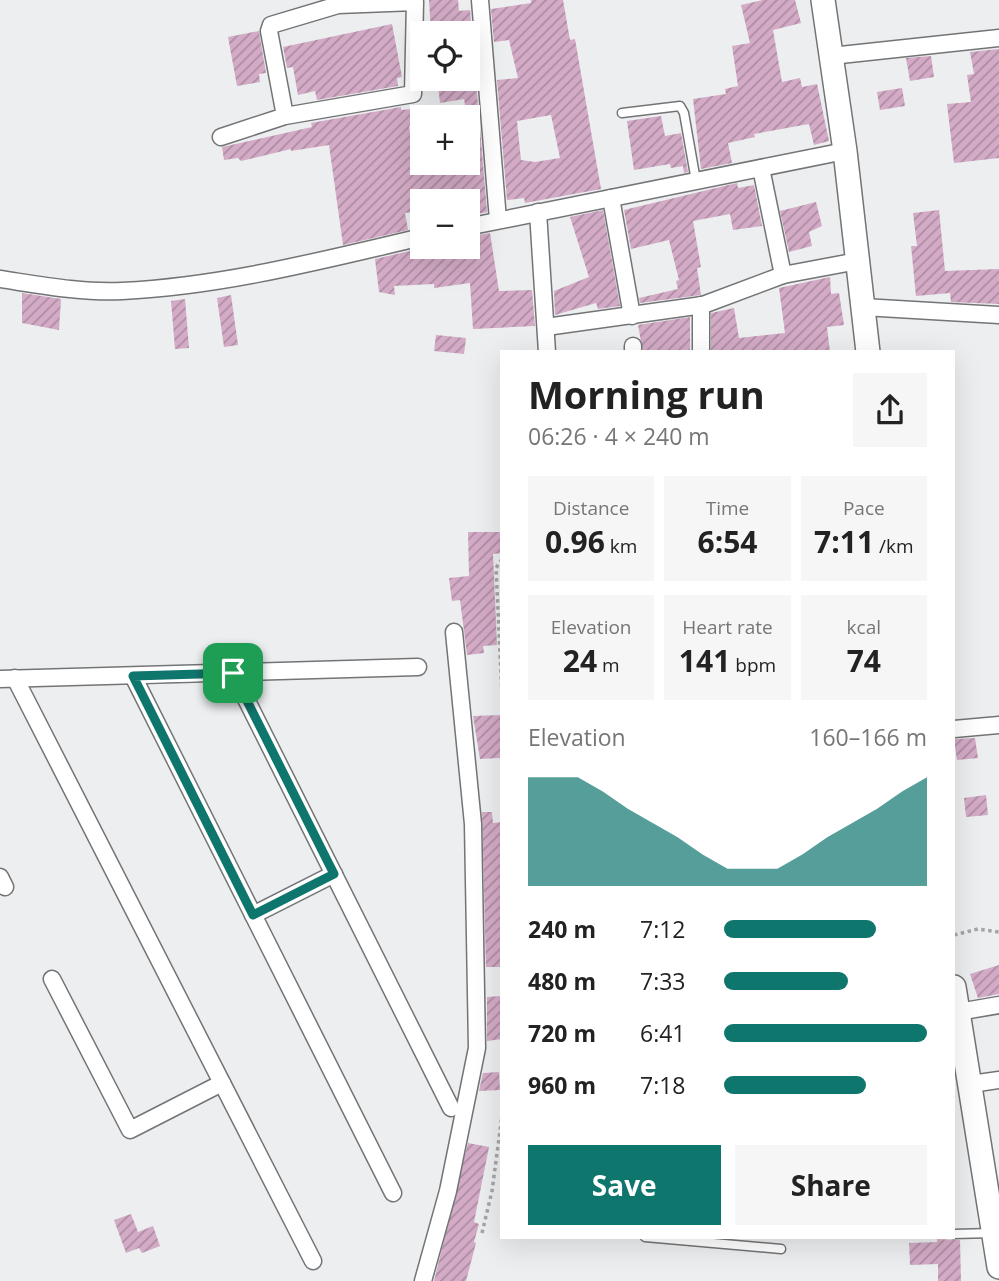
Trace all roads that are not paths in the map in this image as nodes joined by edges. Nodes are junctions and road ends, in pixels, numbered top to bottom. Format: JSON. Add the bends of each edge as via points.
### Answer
{"nodes":[{"id":1,"x":480,"y":0,"type":"edge"},
{"id":2,"x":823,"y":0,"type":"edge"},
{"id":3,"x":415,"y":1,"type":"edge"},
{"id":4,"x":337,"y":2,"type":"edge"},
{"id":5,"x":999,"y":38,"type":"edge"},
{"id":6,"x":831,"y":56,"type":"junction"},
{"id":7,"x":622,"y":113,"type":"dead end"},
{"id":8,"x":285,"y":116,"type":"junction"},
{"id":9,"x":221,"y":137,"type":"dead end"},
{"id":10,"x":845,"y":151,"type":"junction"},
{"id":11,"x":761,"y":168,"type":"junction"},
{"id":12,"x":696,"y":181,"type":"junction"},
{"id":13,"x":611,"y":198,"type":"junction"},
{"id":14,"x":538,"y":212,"type":"junction"},
{"id":15,"x":498,"y":220,"type":"junction"},
{"id":16,"x":480,"y":224,"type":"edge"},
{"id":17,"x":410,"y":240,"type":"edge"},
{"id":18,"x":858,"y":261,"type":"junction"},
{"id":19,"x":783,"y":275,"type":"junction"},
{"id":20,"x":0,"y":279,"type":"edge"},
{"id":21,"x":701,"y":305,"type":"junction"},
{"id":22,"x":863,"y":307,"type":"junction"},
{"id":23,"x":999,"y":315,"type":"edge"},
{"id":24,"x":632,"y":316,"type":"junction"},
{"id":25,"x":547,"y":327,"type":"junction"},
{"id":26,"x":547,"y":350,"type":"edge"},
{"id":27,"x":701,"y":350,"type":"edge"},
{"id":28,"x":868,"y":350,"type":"edge"},
{"id":29,"x":454,"y":632,"type":"dead end"},
{"id":30,"x":418,"y":667,"type":"dead end"},
{"id":31,"x":233,"y":673,"type":"junction"},
{"id":32,"x":133,"y":676,"type":"junction"},
{"id":33,"x":8,"y":679,"type":"edge"},
{"id":34,"x":999,"y":725,"type":"edge"},
{"id":35,"x":955,"y":729,"type":"edge"},
{"id":36,"x":334,"y":874,"type":"junction"},
{"id":37,"x":253,"y":915,"type":"junction"},
{"id":38,"x":52,"y":979,"type":"dead end"},
{"id":39,"x":955,"y":993,"type":"edge"},
{"id":40,"x":999,"y":1005,"type":"edge"},
{"id":41,"x":958,"y":1012,"type":"junction"},
{"id":42,"x":959,"y":1052,"type":"edge"},
{"id":43,"x":999,"y":1080,"type":"edge"},
{"id":44,"x":222,"y":1083,"type":"junction"},
{"id":45,"x":971,"y":1083,"type":"junction"},
{"id":46,"x":451,"y":1108,"type":"dead end"},
{"id":47,"x":393,"y":1193,"type":"dead end"},
{"id":48,"x":992,"y":1233,"type":"junction"},
{"id":49,"x":955,"y":1234,"type":"edge"},
{"id":50,"x":668,"y":1239,"type":"edge"},
{"id":51,"x":781,"y":1249,"type":"dead end"},
{"id":52,"x":313,"y":1261,"type":"dead end"},
{"id":53,"x":999,"y":1267,"type":"edge"},
{"id":54,"x":422,"y":1281,"type":"edge"}],
"edges":[{"from":1,"to":15,"type":"street"},
{"from":2,"to":6,"type":"main road"},
{"from":3,"to":4,"type":"street"},
{"from":3,"to":8,"type":"street","via":[[413,94]]},
{"from":4,"to":8,"type":"street","via":[[271,25]]},
{"from":5,"to":6,"type":"street"},
{"from":6,"to":10,"type":"main road"},
{"from":7,"to":12,"type":"lane","via":[[680,106]]},
{"from":8,"to":9,"type":"street"},
{"from":10,"to":11,"type":"street"},
{"from":10,"to":18,"type":"main road"},
{"from":11,"to":12,"type":"street"},
{"from":11,"to":19,"type":"street"},
{"from":12,"to":13,"type":"street"},
{"from":13,"to":14,"type":"street"},
{"from":13,"to":24,"type":"street"},
{"from":14,"to":15,"type":"street"},
{"from":14,"to":25,"type":"street"},
{"from":15,"to":16,"type":"street"},
{"from":17,"to":20,"type":"street","via":[[240,279],[121,291]]},
{"from":18,"to":19,"type":"street"},
{"from":18,"to":22,"type":"main road"},
{"from":19,"to":21,"type":"street"},
{"from":21,"to":24,"type":"street"},
{"from":21,"to":27,"type":"street"},
{"from":22,"to":23,"type":"street"},
{"from":22,"to":28,"type":"main road"},
{"from":24,"to":25,"type":"street"},
{"from":25,"to":26,"type":"street"},
{"from":29,"to":54,"type":"street","via":[[473,824],[477,1048],[448,1191]]},
{"from":30,"to":31,"type":"street"},
{"from":31,"to":32,"type":"street"},
{"from":31,"to":36,"type":"street"},
{"from":32,"to":33,"type":"street"},
{"from":32,"to":37,"type":"street"},
{"from":33,"to":44,"type":"street"},
{"from":34,"to":35,"type":"street"},
{"from":36,"to":37,"type":"street"},
{"from":36,"to":46,"type":"street"},
{"from":37,"to":47,"type":"street"},
{"from":38,"to":44,"type":"street","via":[[130,1130]]},
{"from":39,"to":41,"type":"main road"},
{"from":40,"to":41,"type":"street"},
{"from":41,"to":42,"type":"main road"},
{"from":42,"to":45,"type":"main road"},
{"from":43,"to":45,"type":"street"},
{"from":44,"to":52,"type":"street"},
{"from":45,"to":48,"type":"main road"},
{"from":48,"to":49,"type":"lane"},
{"from":48,"to":53,"type":"main road"},
{"from":50,"to":51,"type":"lane"}]}
